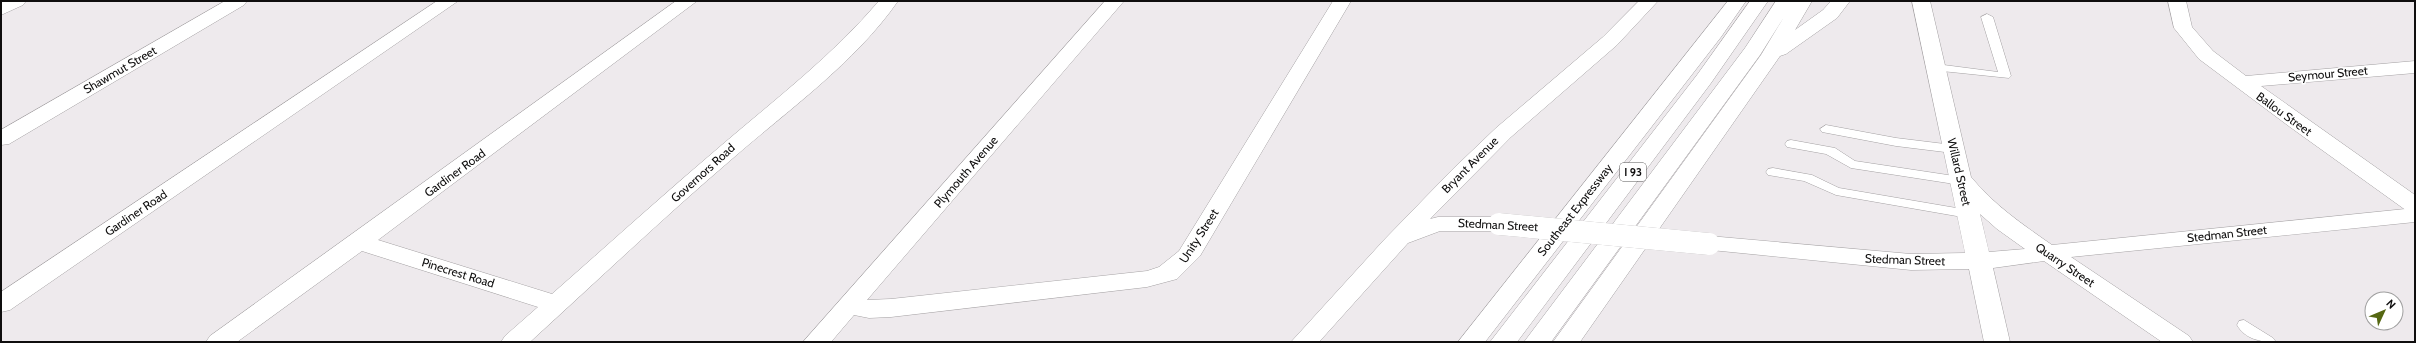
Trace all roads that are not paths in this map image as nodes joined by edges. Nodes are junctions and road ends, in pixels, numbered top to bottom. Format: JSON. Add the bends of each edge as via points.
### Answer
{"nodes":[{"id":1,"x":18,"y":1,"type":"edge"},
{"id":2,"x":238,"y":1,"type":"edge"},
{"id":3,"x":449,"y":1,"type":"edge"},
{"id":4,"x":688,"y":1,"type":"edge"},
{"id":5,"x":889,"y":1,"type":"edge"},
{"id":6,"x":1115,"y":1,"type":"edge"},
{"id":7,"x":1342,"y":1,"type":"edge"},
{"id":8,"x":1649,"y":1,"type":"edge"},
{"id":9,"x":1720,"y":1,"type":"edge"},
{"id":10,"x":1737,"y":1,"type":"edge"},
{"id":11,"x":1759,"y":1,"type":"edge"},
{"id":12,"x":1785,"y":1,"type":"edge"},
{"id":13,"x":1804,"y":1,"type":"edge"},
{"id":14,"x":1842,"y":1,"type":"edge"},
{"id":15,"x":1921,"y":1,"type":"edge"},
{"id":16,"x":2177,"y":1,"type":"edge"},
{"id":17,"x":1,"y":9,"type":"edge"},
{"id":18,"x":1987,"y":17,"type":"dead end"},
{"id":19,"x":1719,"y":26,"type":"junction"},
{"id":20,"x":1770,"y":56,"type":"junction"},
{"id":21,"x":2415,"y":67,"type":"edge"},
{"id":22,"x":1936,"y":68,"type":"junction"},
{"id":23,"x":2241,"y":82,"type":"junction"},
{"id":24,"x":1826,"y":129,"type":"dead end"},
{"id":25,"x":1,"y":139,"type":"edge"},
{"id":26,"x":1791,"y":144,"type":"dead end"},
{"id":27,"x":1953,"y":149,"type":"junction"},
{"id":28,"x":1773,"y":172,"type":"dead end"},
{"id":29,"x":1960,"y":179,"type":"junction"},
{"id":30,"x":2415,"y":206,"type":"edge"},
{"id":31,"x":1968,"y":214,"type":"junction"},
{"id":32,"x":2415,"y":215,"type":"edge"},
{"id":33,"x":1397,"y":241,"type":"junction"},
{"id":34,"x":359,"y":242,"type":"junction"},
{"id":35,"x":2048,"y":254,"type":"junction"},
{"id":36,"x":1979,"y":261,"type":"junction"},
{"id":37,"x":1,"y":304,"type":"edge"},
{"id":38,"x":557,"y":304,"type":"junction"},
{"id":39,"x":849,"y":305,"type":"junction"},
{"id":40,"x":2244,"y":325,"type":"dead end"},
{"id":41,"x":219,"y":342,"type":"edge"},
{"id":42,"x":514,"y":342,"type":"edge"},
{"id":43,"x":816,"y":342,"type":"edge"},
{"id":44,"x":1304,"y":342,"type":"edge"},
{"id":45,"x":1471,"y":342,"type":"edge"},
{"id":46,"x":1504,"y":342,"type":"edge"},
{"id":47,"x":1537,"y":342,"type":"edge"},
{"id":48,"x":1566,"y":342,"type":"edge"},
{"id":49,"x":1997,"y":342,"type":"edge"},
{"id":50,"x":2180,"y":342,"type":"edge"},
{"id":51,"x":2268,"y":342,"type":"edge"}],
"edges":[{"from":1,"to":17,"type":"main road"},
{"from":2,"to":25,"type":"main road","name":"Shawmut Street"},
{"from":3,"to":37,"type":"main road","name":"Gardiner Road"},
{"from":4,"to":34,"type":"main road","name":"Gardiner Road"},
{"from":5,"to":38,"type":"main road","name":"Governors Road","via":[[874,20],[822,72],[744,137]]},
{"from":6,"to":39,"type":"main road","name":"Plymouth Avenue"},
{"from":7,"to":39,"type":"main road","name":"Unity Street","via":[[1188,256],[1176,268],[1147,279],[891,308],[869,309]]},
{"from":8,"to":33,"type":"main road","name":"Bryant Avenue","via":[[1610,41],[1482,152]]},
{"from":9,"to":19,"type":"main road"},
{"from":10,"to":19,"type":"main road","name":"Southeast Expressway","number":"I 93"},
{"from":11,"to":46,"type":"main road","number":"I 93","via":[[1704,79]]},
{"from":12,"to":47,"type":"main road","number":"I 93","via":[[1753,51]]},
{"from":13,"to":20,"type":"main road"},
{"from":14,"to":20,"type":"main road","via":[[1830,14]]},
{"from":15,"to":22,"type":"main road","name":"Willard Street"},
{"from":16,"to":23,"type":"main road","name":"Ballou Street","via":[[2183,28],[2206,55]]},
{"from":18,"to":22,"type":"lane","via":[[2006,76]]},
{"from":19,"to":45,"type":"main road","name":"Southeast Expressway","number":"I 93"},
{"from":20,"to":48,"type":"main road"},
{"from":21,"to":23,"type":"main road","name":"Seymour Street"},
{"from":22,"to":27,"type":"main road","name":"Willard Street"},
{"from":23,"to":30,"type":"main road","name":"Ballou Street"},
{"from":24,"to":27,"type":"lane"},
{"from":26,"to":29,"type":"lane","via":[[1830,151],[1851,164]]},
{"from":27,"to":29,"type":"main road","name":"Willard Street"},
{"from":28,"to":31,"type":"lane","via":[[1806,178],[1836,191]]},
{"from":29,"to":31,"type":"main road","name":"Willard Street"},
{"from":29,"to":35,"type":"main road","name":"Quarry Street","via":[[1994,215]]},
{"from":31,"to":36,"type":"main road","name":"Willard Street"},
{"from":32,"to":35,"type":"main road","name":"Stedman Street","via":[[2082,248]]},
{"from":33,"to":36,"type":"main road","name":"Stedman Street","bridge":true,"via":[[1412,232],[1438,224],[1499,224],[1884,260]]},
{"from":33,"to":44,"type":"main road","name":"Bryant Avenue"},
{"from":34,"to":38,"type":"main road","name":"Pinecrest Road"},
{"from":34,"to":41,"type":"main road","name":"Gardiner Road"},
{"from":35,"to":36,"type":"main road","name":"Stedman Street"},
{"from":35,"to":50,"type":"main road","name":"Quarry Street"},
{"from":36,"to":49,"type":"main road","name":"Willard Street"},
{"from":38,"to":42,"type":"main road","name":"Governors Road"},
{"from":39,"to":43,"type":"main road","name":"Plymouth Avenue"},
{"from":40,"to":51,"type":"lane"}]}
